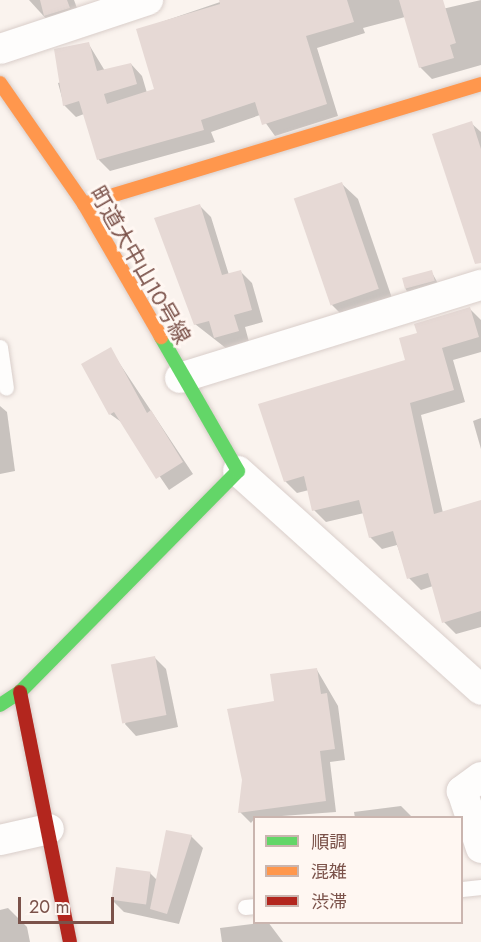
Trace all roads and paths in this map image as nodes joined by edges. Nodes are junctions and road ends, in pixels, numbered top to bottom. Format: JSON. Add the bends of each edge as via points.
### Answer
{"nodes":[{"id":1,"x":148,"y":0,"type":"edge"},
{"id":2,"x":0,"y":49,"type":"edge"},
{"id":3,"x":0,"y":83,"type":"edge"},
{"id":4,"x":481,"y":84,"type":"edge"},
{"id":5,"x":7,"y":106,"type":"edge"},
{"id":6,"x":84,"y":204,"type":"junction"},
{"id":7,"x":481,"y":285,"type":"edge"},
{"id":8,"x":0,"y":347,"type":"edge"},
{"id":9,"x":180,"y":378,"type":"junction"},
{"id":10,"x":6,"y":388,"type":"dead end"},
{"id":11,"x":238,"y":471,"type":"junction"},
{"id":12,"x":481,"y":690,"type":"edge"},
{"id":13,"x":20,"y":692,"type":"junction"},
{"id":14,"x":0,"y":705,"type":"edge"},
{"id":15,"x":481,"y":777,"type":"edge"},
{"id":16,"x":49,"y":829,"type":"junction"},
{"id":17,"x":0,"y":840,"type":"edge"},
{"id":18,"x":481,"y":848,"type":"edge"},
{"id":19,"x":481,"y":887,"type":"edge"},
{"id":20,"x":463,"y":889,"type":"edge"},
{"id":21,"x":70,"y":942,"type":"edge"}],
"edges":[{"from":1,"to":2,"type":"street"},
{"from":3,"to":5,"type":"street","name":"町道大中山10号線"},
{"from":4,"to":6,"type":"street"},
{"from":5,"to":6,"type":"street","name":"町道大中山10号線"},
{"from":6,"to":9,"type":"street","name":"町道大中山10号線"},
{"from":7,"to":9,"type":"street"},
{"from":8,"to":10,"type":"lane"},
{"from":9,"to":11,"type":"street","name":"町道大中山10号線"},
{"from":11,"to":12,"type":"street"},
{"from":11,"to":13,"type":"street"},
{"from":13,"to":14,"type":"street"},
{"from":13,"to":16,"type":"street"},
{"from":15,"to":18,"type":"street","via":[[462,791]]},
{"from":16,"to":17,"type":"street"},
{"from":16,"to":21,"type":"street"},
{"from":19,"to":20,"type":"lane"}]}
